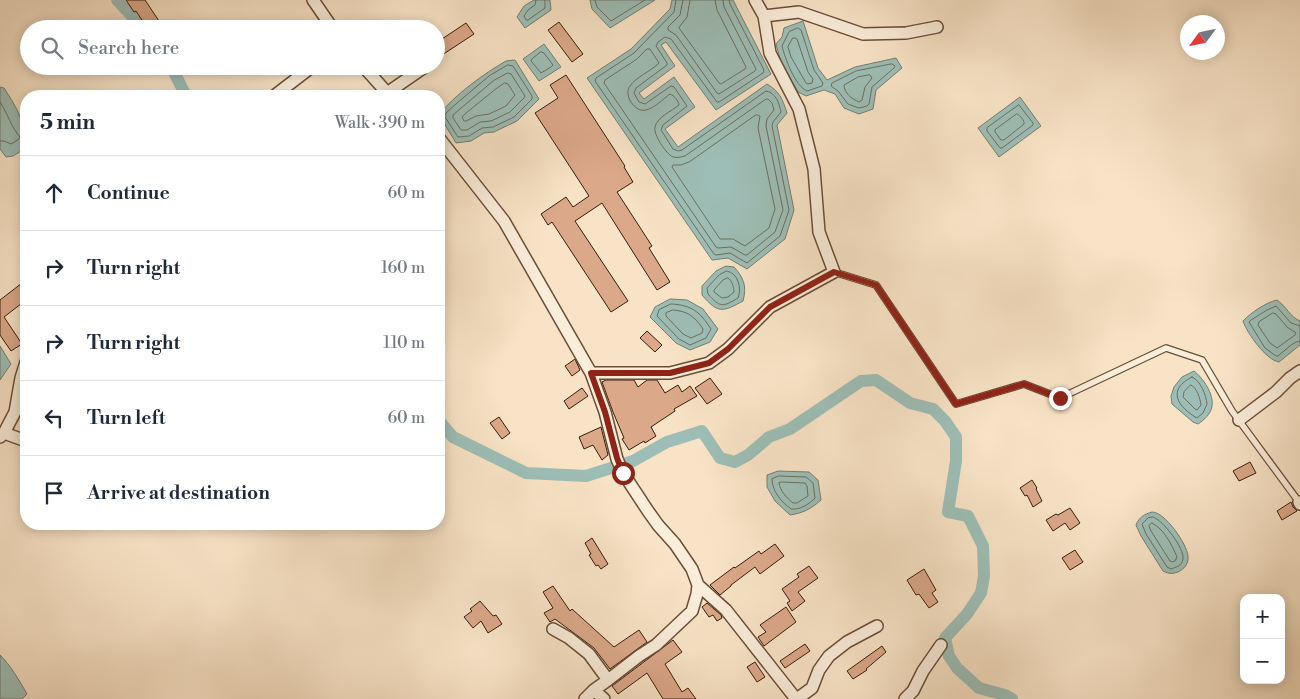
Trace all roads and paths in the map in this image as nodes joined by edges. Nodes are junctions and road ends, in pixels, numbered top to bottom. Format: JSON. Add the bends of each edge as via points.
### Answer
{"nodes":[{"id":1,"x":313,"y":0,"type":"edge"},
{"id":2,"x":755,"y":0,"type":"edge"},
{"id":3,"x":764,"y":16,"type":"junction"},
{"id":4,"x":327,"y":20,"type":"edge"},
{"id":5,"x":937,"y":27,"type":"dead end"},
{"id":6,"x":301,"y":75,"type":"edge"},
{"id":7,"x":371,"y":75,"type":"edge"},
{"id":8,"x":415,"y":75,"type":"edge"},
{"id":9,"x":282,"y":90,"type":"edge"},
{"id":10,"x":385,"y":90,"type":"edge"},
{"id":11,"x":395,"y":90,"type":"edge"},
{"id":12,"x":445,"y":146,"type":"edge"},
{"id":13,"x":834,"y":272,"type":"junction"},
{"id":14,"x":1300,"y":371,"type":"edge"},
{"id":15,"x":591,"y":373,"type":"junction"},
{"id":16,"x":20,"y":384,"type":"edge"},
{"id":17,"x":1239,"y":420,"type":"junction"},
{"id":18,"x":2,"y":435,"type":"edge"},
{"id":19,"x":20,"y":440,"type":"edge"},
{"id":20,"x":1299,"y":503,"type":"edge"},
{"id":21,"x":698,"y":585,"type":"junction"},
{"id":22,"x":877,"y":626,"type":"dead end"},
{"id":23,"x":553,"y":629,"type":"dead end"},
{"id":24,"x":941,"y":645,"type":"dead end"},
{"id":25,"x":608,"y":680,"type":"junction"},
{"id":26,"x":594,"y":690,"type":"junction"},
{"id":27,"x":585,"y":699,"type":"edge"},
{"id":28,"x":604,"y":699,"type":"edge"},
{"id":29,"x":796,"y":699,"type":"edge"},
{"id":30,"x":905,"y":699,"type":"edge"}],
"edges":[{"from":1,"to":4,"type":"street"},
{"from":2,"to":3,"type":"street"},
{"from":3,"to":5,"type":"street","via":[[799,12],[863,34],[906,33]]},
{"from":3,"to":13,"type":"street","via":[[770,53],[799,109],[814,169],[819,232]]},
{"from":6,"to":9,"type":"street"},
{"from":7,"to":10,"type":"street"},
{"from":8,"to":11,"type":"street"},
{"from":12,"to":15,"type":"street","via":[[504,221]]},
{"from":13,"to":15,"type":"street","via":[[770,307],[728,349],[709,363],[670,373]]},
{"from":13,"to":17,"type":"lane","via":[[876,285],[956,404],[1024,384],[1060,398],[1166,348],[1202,360]]},
{"from":14,"to":17,"type":"street"},
{"from":15,"to":21,"type":"street","via":[[623,473],[692,569]]},
{"from":16,"to":18,"type":"street","via":[[15,412]]},
{"from":17,"to":20,"type":"lane"},
{"from":18,"to":19,"type":"street"},
{"from":21,"to":25,"type":"street","via":[[692,611],[656,646]]},
{"from":21,"to":29,"type":"street","via":[[726,610]]},
{"from":22,"to":29,"type":"street","via":[[847,642],[830,656],[819,670],[812,688]]},
{"from":23,"to":25,"type":"street","via":[[589,654]]},
{"from":24,"to":30,"type":"street"},
{"from":25,"to":26,"type":"street"},
{"from":26,"to":27,"type":"street"},
{"from":26,"to":28,"type":"street"}]}
